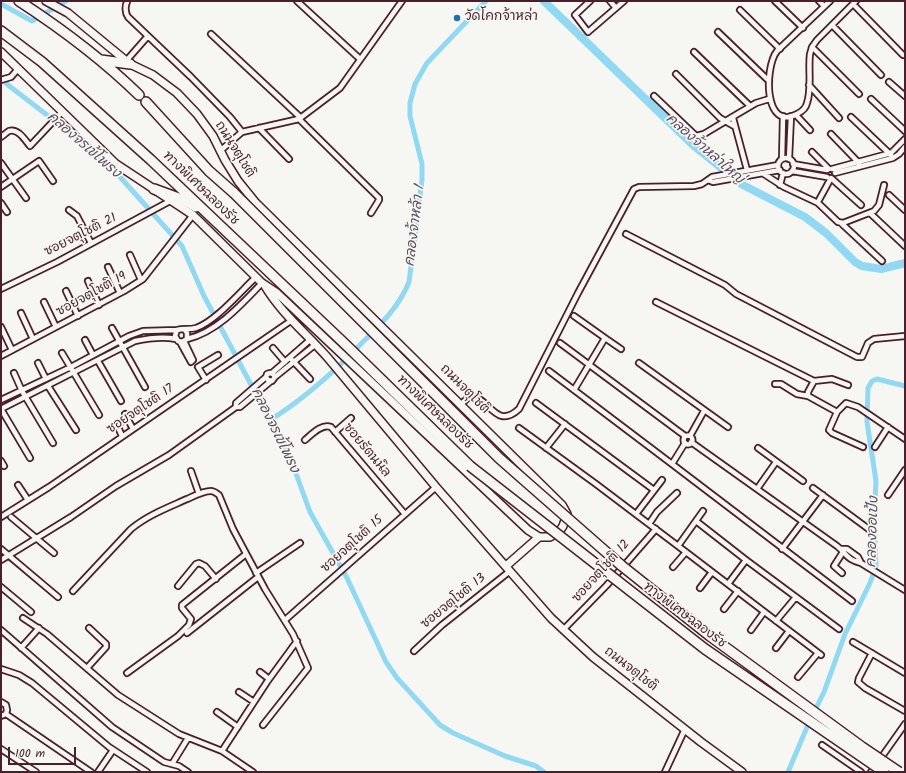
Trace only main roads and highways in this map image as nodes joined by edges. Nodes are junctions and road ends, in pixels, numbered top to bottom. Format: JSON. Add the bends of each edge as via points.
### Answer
{"nodes":[{"id":1,"x":19,"y":1,"type":"edge"},
{"id":2,"x":1,"y":31,"type":"edge"},
{"id":3,"x":101,"y":60,"type":"junction"},
{"id":4,"x":128,"y":62,"type":"road end"},
{"id":5,"x":154,"y":189,"type":"road end"},
{"id":6,"x":210,"y":216,"type":"junction"},
{"id":7,"x":884,"y":772,"type":"edge"},
{"id":8,"x":899,"y":772,"type":"edge"}],
"edges":[{"from":1,"to":3,"type":"highway","name":"ทางพิเศษฉลองรัช"},
{"from":2,"to":6,"type":"highway","name":"ทางพิเศษฉลองรัช","via":[[48,67]]},
{"from":3,"to":4,"type":"highway"},
{"from":3,"to":8,"type":"highway","name":"ทางพิเศษฉลองรัช","bridge":true,"via":[[142,98],[210,171],[499,458],[622,566],[716,641]]},
{"from":5,"to":6,"type":"highway","via":[[184,200]]},
{"from":6,"to":7,"type":"highway","name":"ทางพิเศษฉลองรัช","bridge":true,"via":[[342,350],[395,393],[482,476],[705,649]]}]}
